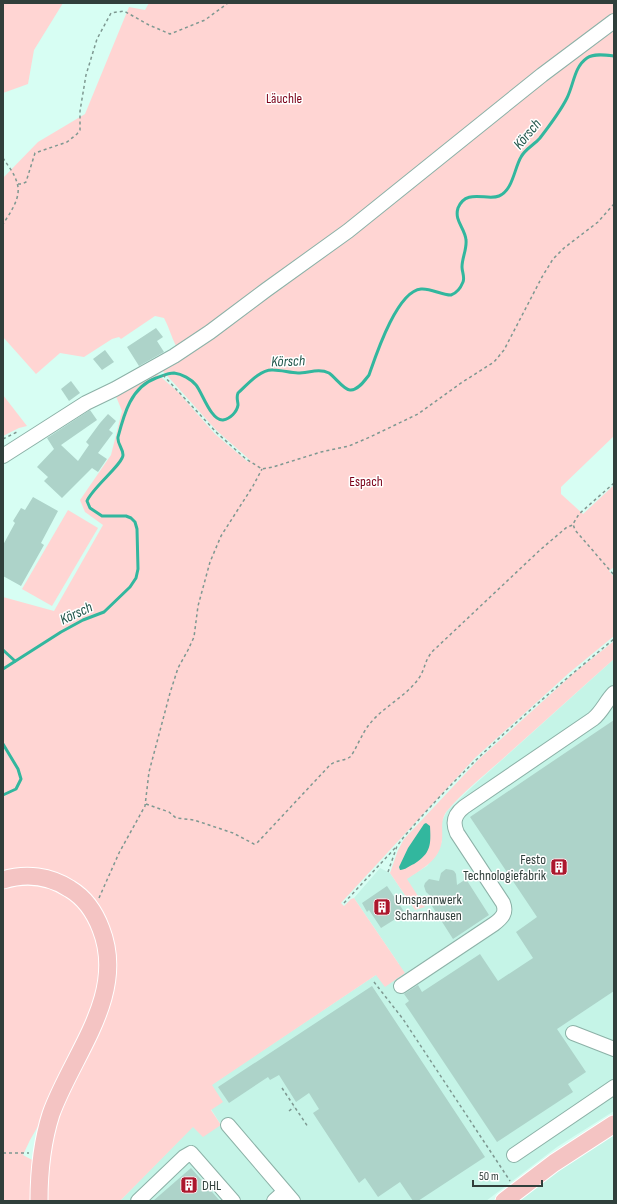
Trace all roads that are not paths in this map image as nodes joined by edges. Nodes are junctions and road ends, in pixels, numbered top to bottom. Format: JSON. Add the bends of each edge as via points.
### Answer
{"nodes":[{"id":1,"x":614,"y":21,"type":"edge"},
{"id":2,"x":3,"y":456,"type":"edge"},
{"id":3,"x":614,"y":694,"type":"edge"},
{"id":4,"x":3,"y":880,"type":"edge"},
{"id":5,"x":401,"y":986,"type":"dead end"},
{"id":6,"x":573,"y":1033,"type":"dead end"},
{"id":7,"x":614,"y":1050,"type":"edge"},
{"id":8,"x":614,"y":1087,"type":"edge"},
{"id":9,"x":614,"y":1124,"type":"edge"},
{"id":10,"x":228,"y":1125,"type":"dead end"},
{"id":11,"x":514,"y":1155,"type":"dead end"},
{"id":12,"x":510,"y":1196,"type":"edge"},
{"id":13,"x":284,"y":1198,"type":"edge"},
{"id":14,"x":39,"y":1201,"type":"edge"},
{"id":15,"x":138,"y":1201,"type":"edge"},
{"id":16,"x":233,"y":1201,"type":"edge"}],
"edges":[{"from":1,"to":2,"type":"lane","via":[[348,231],[206,335],[174,356],[90,400]]},
{"from":3,"to":5,"type":"lane","via":[[594,719],[458,813],[454,823],[457,833],[503,903],[504,913],[494,924]]},
{"from":4,"to":14,"type":"main road","via":[[24,876],[40,877],[60,883],[76,892],[91,909],[100,926],[106,948],[107,972],[104,993],[92,1029],[52,1114],[42,1154]]},
{"from":6,"to":7,"type":"lane"},
{"from":8,"to":11,"type":"lane"},
{"from":9,"to":12,"type":"main road","via":[[554,1163]]},
{"from":10,"to":13,"type":"lane"},
{"from":15,"to":16,"type":"lane","via":[[184,1157],[192,1153]]}]}
